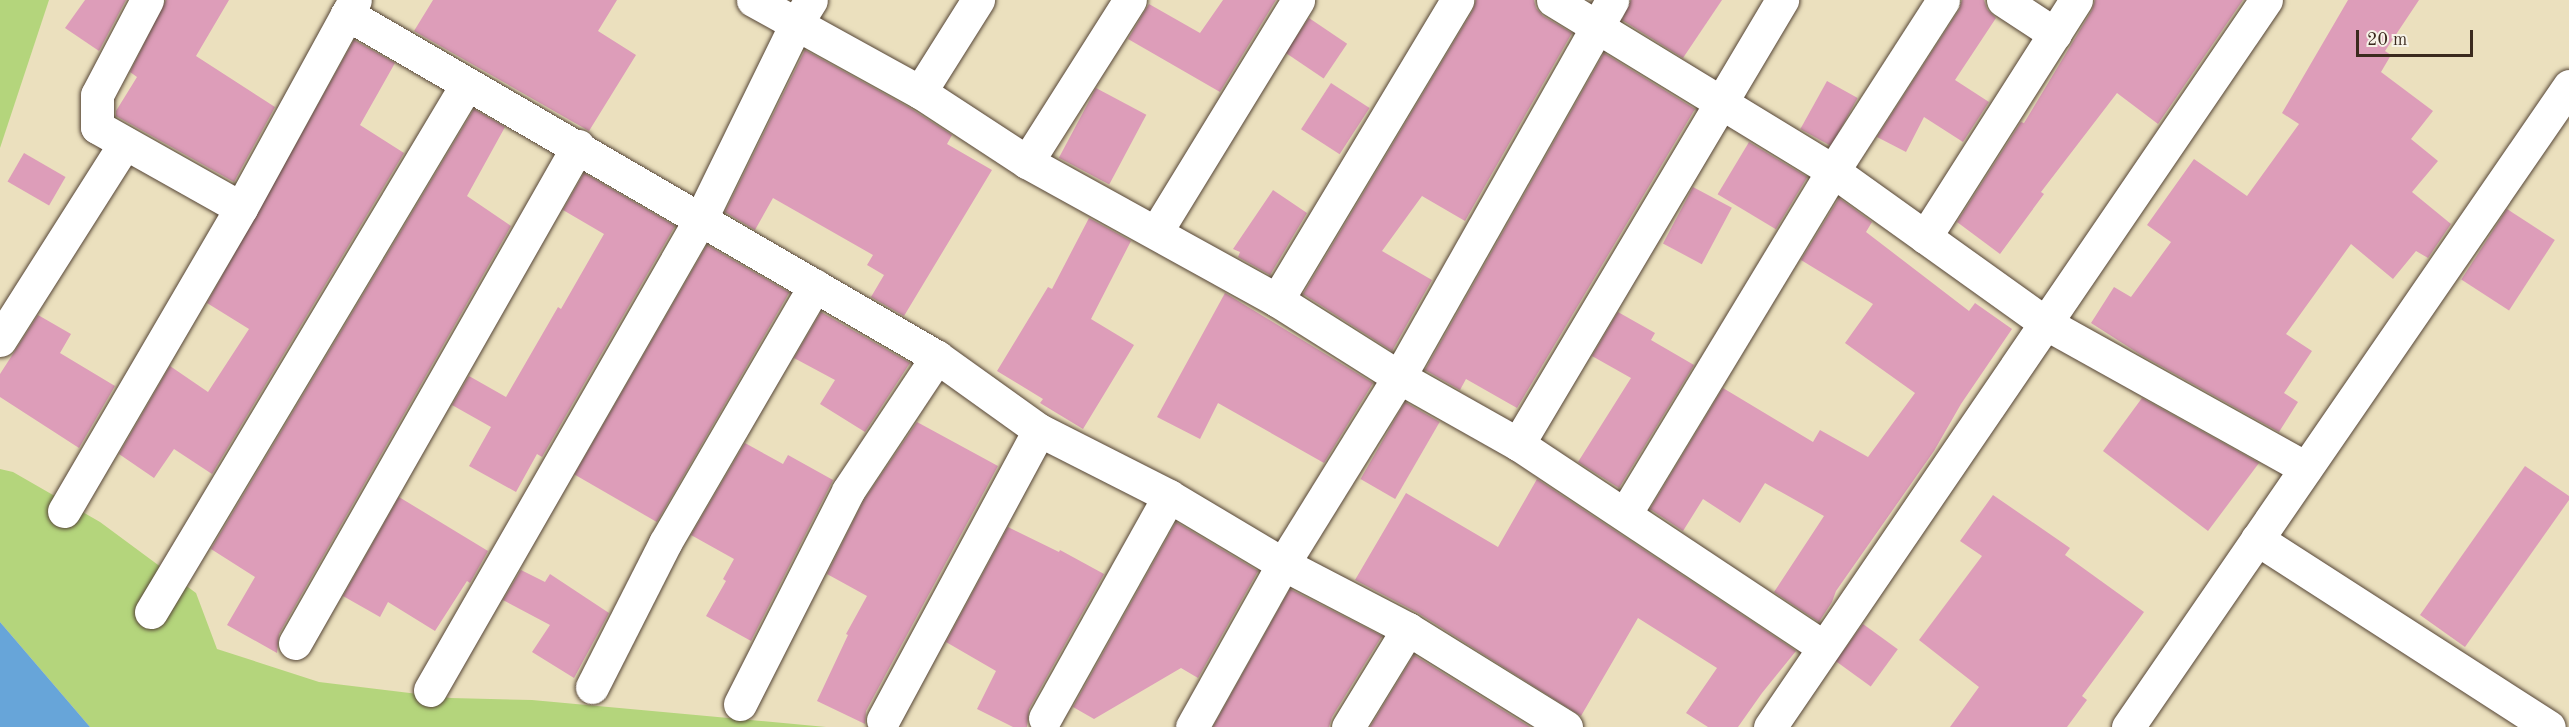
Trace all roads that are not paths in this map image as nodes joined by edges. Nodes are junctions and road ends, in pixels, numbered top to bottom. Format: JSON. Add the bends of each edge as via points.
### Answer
{"nodes":[{"id":1,"x":147,"y":0,"type":"edge"},
{"id":2,"x":753,"y":0,"type":"edge"},
{"id":3,"x":978,"y":0,"type":"edge"},
{"id":4,"x":1130,"y":0,"type":"edge"},
{"id":5,"x":1298,"y":0,"type":"edge"},
{"id":6,"x":1457,"y":0,"type":"edge"},
{"id":7,"x":1553,"y":0,"type":"edge"},
{"id":8,"x":1612,"y":0,"type":"edge"},
{"id":9,"x":1782,"y":0,"type":"edge"},
{"id":10,"x":1943,"y":0,"type":"edge"},
{"id":11,"x":2003,"y":0,"type":"edge"},
{"id":12,"x":2076,"y":0,"type":"edge"},
{"id":13,"x":2266,"y":0,"type":"edge"},
{"id":14,"x":351,"y":7,"type":"edge"},
{"id":15,"x":803,"y":12,"type":"edge"},
{"id":16,"x":1595,"y":27,"type":"junction"},
{"id":17,"x":2055,"y":34,"type":"junction"},
{"id":18,"x":467,"y":84,"type":"junction"},
{"id":19,"x":2569,"y":87,"type":"edge"},
{"id":20,"x":920,"y":92,"type":"junction"},
{"id":21,"x":1720,"y":102,"type":"junction"},
{"id":22,"x":125,"y":143,"type":"junction"},
{"id":23,"x":578,"y":146,"type":"junction"},
{"id":24,"x":1027,"y":162,"type":"junction"},
{"id":25,"x":1833,"y":171,"type":"junction"},
{"id":26,"x":241,"y":208,"type":"junction"},
{"id":27,"x":701,"y":218,"type":"junction"},
{"id":28,"x":1156,"y":232,"type":"junction"},
{"id":29,"x":1925,"y":237,"type":"junction"},
{"id":30,"x":815,"y":285,"type":"junction"},
{"id":31,"x":1277,"y":300,"type":"junction"},
{"id":32,"x":2047,"y":324,"type":"junction"},
{"id":33,"x":0,"y":340,"type":"edge"},
{"id":34,"x":937,"y":357,"type":"junction"},
{"id":35,"x":1399,"y":376,"type":"junction"},
{"id":36,"x":1039,"y":430,"type":"junction"},
{"id":37,"x":1518,"y":444,"type":"junction"},
{"id":38,"x":2306,"y":468,"type":"junction"},
{"id":39,"x":1169,"y":496,"type":"junction"},
{"id":40,"x":64,"y":511,"type":"dead end"},
{"id":41,"x":1625,"y":514,"type":"junction"},
{"id":42,"x":2257,"y":539,"type":"junction"},
{"id":43,"x":1283,"y":564,"type":"junction"},
{"id":44,"x":152,"y":612,"type":"dead end"},
{"id":45,"x":1408,"y":629,"type":"junction"},
{"id":46,"x":295,"y":644,"type":"dead end"},
{"id":47,"x":1823,"y":647,"type":"junction"},
{"id":48,"x":592,"y":687,"type":"dead end"},
{"id":49,"x":430,"y":690,"type":"dead end"},
{"id":50,"x":740,"y":704,"type":"dead end"},
{"id":51,"x":1045,"y":718,"type":"dead end"},
{"id":52,"x":883,"y":720,"type":"dead end"},
{"id":53,"x":1192,"y":727,"type":"edge"},
{"id":54,"x":1348,"y":727,"type":"edge"},
{"id":55,"x":1566,"y":727,"type":"edge"},
{"id":56,"x":1770,"y":727,"type":"edge"},
{"id":57,"x":2128,"y":727,"type":"edge"},
{"id":58,"x":2549,"y":727,"type":"edge"}],
"edges":[{"from":1,"to":22,"type":"street","via":[[97,95],[97,127]]},
{"from":2,"to":15,"type":"street"},
{"from":3,"to":20,"type":"street"},
{"from":4,"to":24,"type":"street"},
{"from":5,"to":28,"type":"street"},
{"from":6,"to":31,"type":"street"},
{"from":7,"to":16,"type":"street"},
{"from":8,"to":16,"type":"street"},
{"from":9,"to":21,"type":"street"},
{"from":10,"to":25,"type":"street"},
{"from":11,"to":17,"type":"street"},
{"from":12,"to":17,"type":"street"},
{"from":13,"to":32,"type":"street"},
{"from":14,"to":18,"type":"street"},
{"from":14,"to":26,"type":"street"},
{"from":15,"to":20,"type":"street"},
{"from":15,"to":27,"type":"street"},
{"from":16,"to":21,"type":"street"},
{"from":16,"to":35,"type":"street"},
{"from":17,"to":29,"type":"street"},
{"from":18,"to":23,"type":"street"},
{"from":18,"to":44,"type":"street"},
{"from":19,"to":38,"type":"street"},
{"from":20,"to":24,"type":"street"},
{"from":21,"to":25,"type":"street"},
{"from":21,"to":37,"type":"street"},
{"from":22,"to":26,"type":"street"},
{"from":22,"to":33,"type":"street"},
{"from":23,"to":27,"type":"street"},
{"from":23,"to":46,"type":"street"},
{"from":24,"to":28,"type":"street"},
{"from":25,"to":29,"type":"street"},
{"from":25,"to":41,"type":"street"},
{"from":26,"to":40,"type":"street"},
{"from":27,"to":30,"type":"street"},
{"from":27,"to":49,"type":"street"},
{"from":28,"to":31,"type":"street"},
{"from":29,"to":32,"type":"street"},
{"from":30,"to":34,"type":"street"},
{"from":30,"to":48,"type":"street","via":[[666,543]]},
{"from":31,"to":35,"type":"street"},
{"from":32,"to":38,"type":"street"},
{"from":32,"to":47,"type":"street"},
{"from":34,"to":36,"type":"street"},
{"from":34,"to":50,"type":"street","via":[[848,491]]},
{"from":35,"to":37,"type":"street"},
{"from":35,"to":43,"type":"street"},
{"from":36,"to":39,"type":"street"},
{"from":36,"to":52,"type":"street"},
{"from":37,"to":41,"type":"street"},
{"from":38,"to":42,"type":"street"},
{"from":39,"to":43,"type":"street"},
{"from":39,"to":51,"type":"street"},
{"from":41,"to":47,"type":"street"},
{"from":42,"to":57,"type":"street"},
{"from":42,"to":58,"type":"street"},
{"from":43,"to":45,"type":"street"},
{"from":43,"to":53,"type":"street"},
{"from":45,"to":54,"type":"street"},
{"from":45,"to":55,"type":"street"},
{"from":47,"to":56,"type":"street"}]}
